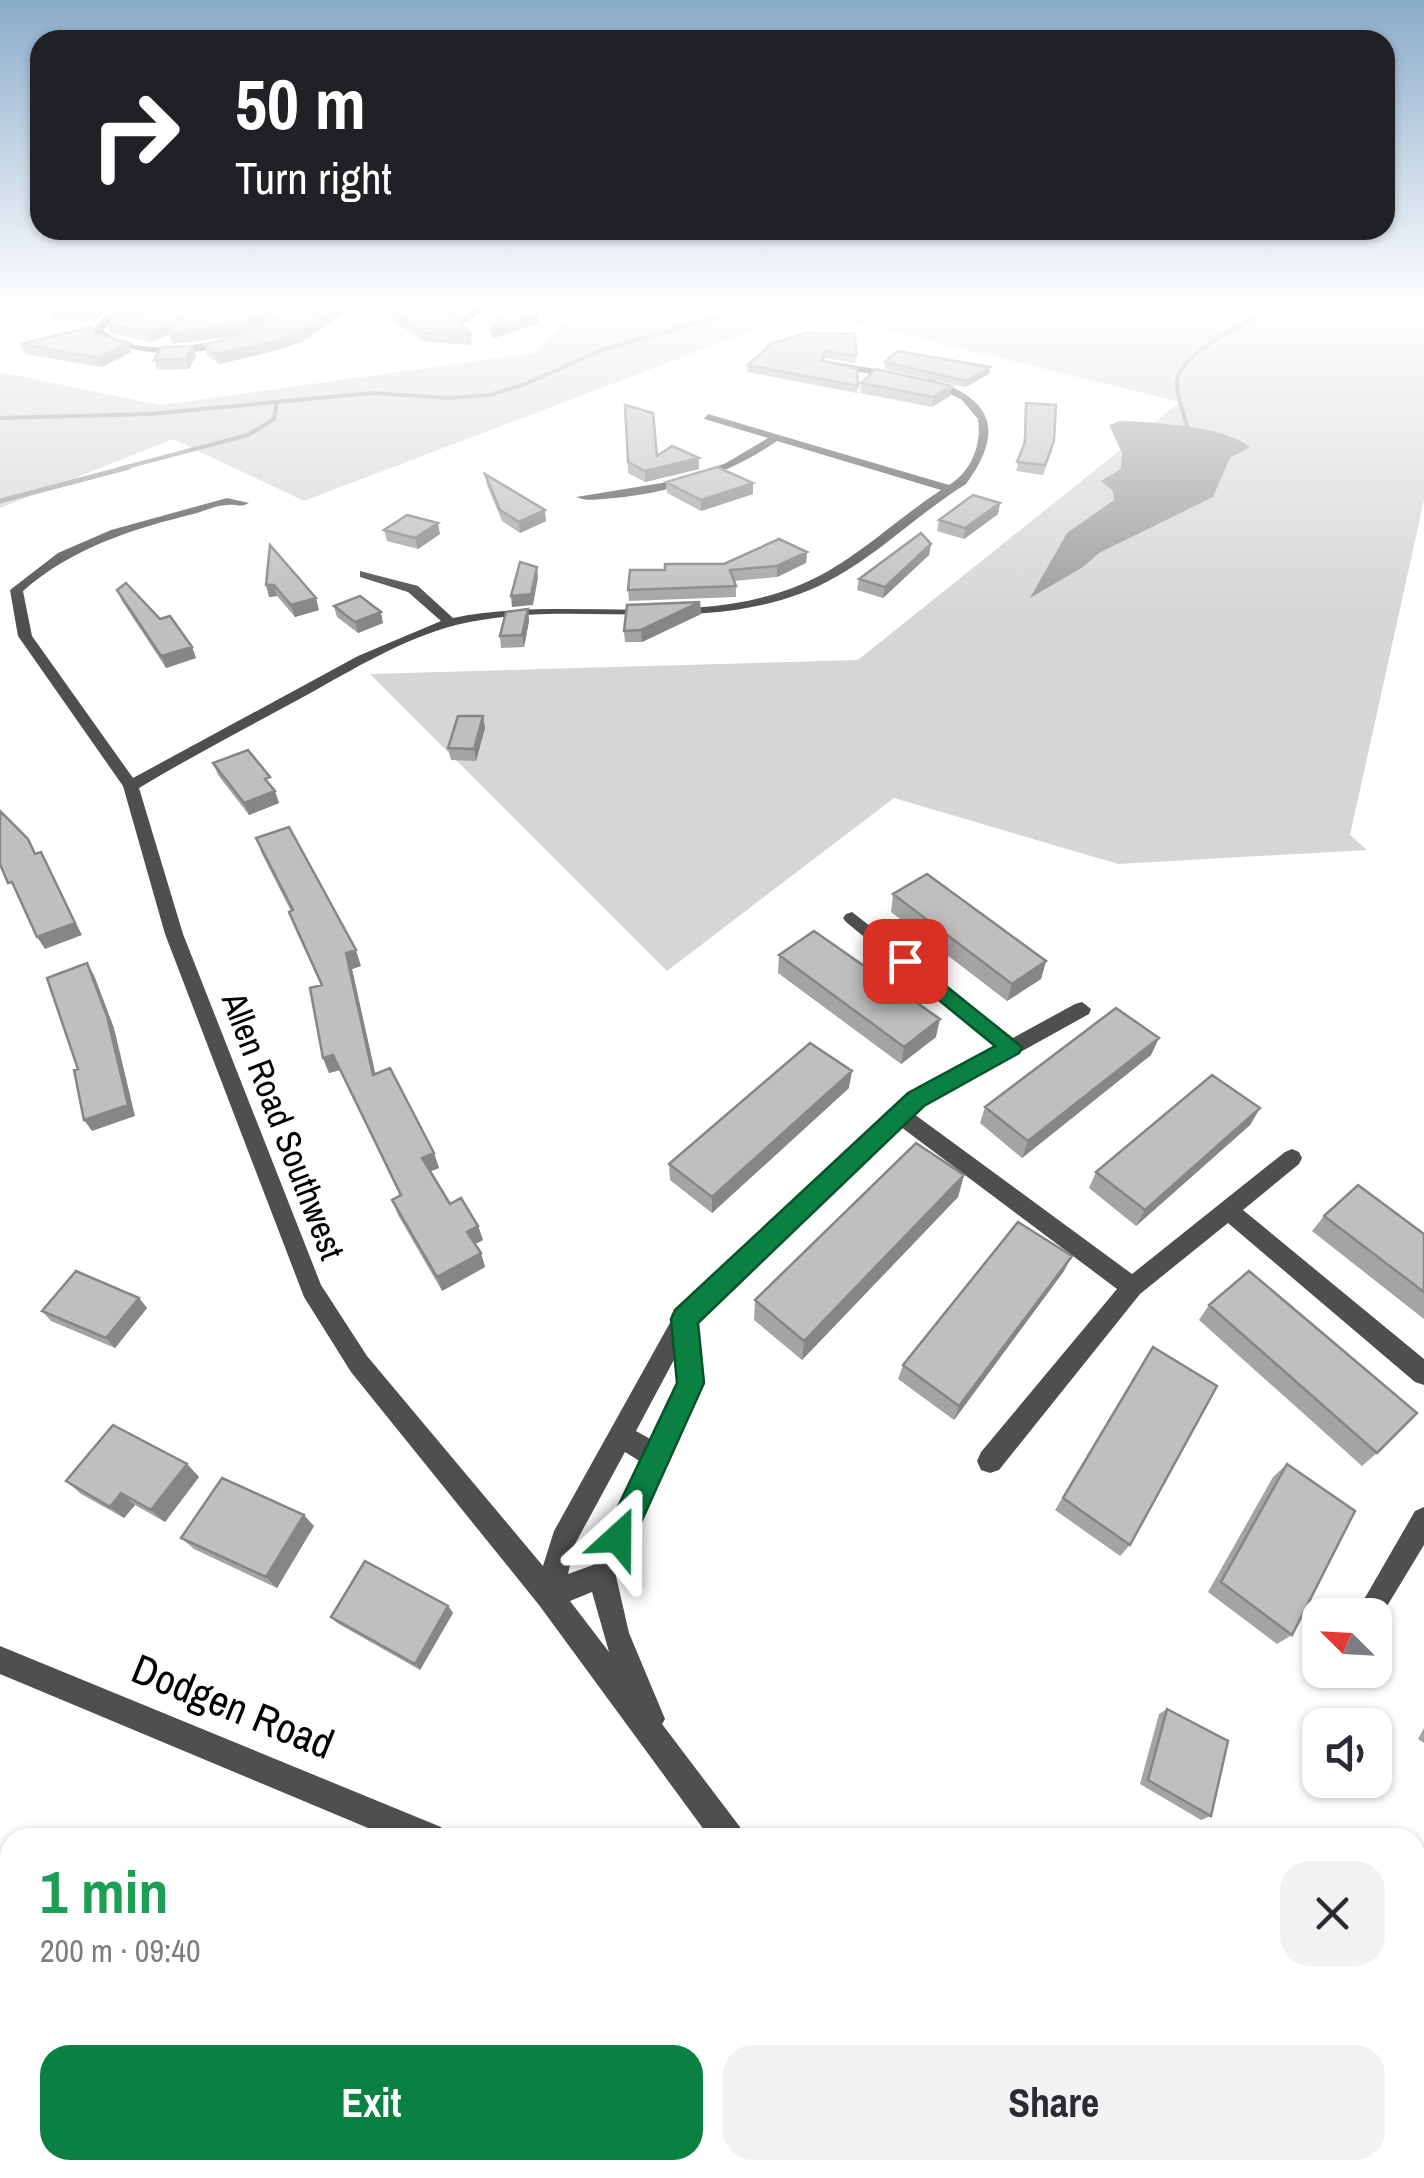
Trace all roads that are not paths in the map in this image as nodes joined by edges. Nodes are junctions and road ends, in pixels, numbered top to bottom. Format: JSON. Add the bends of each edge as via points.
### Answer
{"nodes":[{"id":1,"x":978,"y":409,"type":"edge"},
{"id":2,"x":708,"y":416,"type":"dead end"},
{"id":3,"x":775,"y":438,"type":"junction"},
{"id":4,"x":949,"y":489,"type":"junction"},
{"id":5,"x":582,"y":497,"type":"dead end"},
{"id":6,"x":243,"y":503,"type":"dead end"},
{"id":7,"x":364,"y":574,"type":"dead end"},
{"id":8,"x":451,"y":623,"type":"junction"},
{"id":9,"x":131,"y":786,"type":"junction"},
{"id":10,"x":852,"y":918,"type":"dead end"},
{"id":11,"x":1082,"y":1009,"type":"dead end"},
{"id":12,"x":1011,"y":1047,"type":"junction"},
{"id":13,"x":900,"y":1115,"type":"junction"},
{"id":14,"x":1292,"y":1158,"type":"dead end"},
{"id":15,"x":1228,"y":1210,"type":"junction"},
{"id":16,"x":1132,"y":1287,"type":"junction"},
{"id":17,"x":684,"y":1319,"type":"junction"},
{"id":18,"x":1424,"y":1374,"type":"edge"},
{"id":19,"x":619,"y":1435,"type":"junction"},
{"id":20,"x":656,"y":1457,"type":"junction"},
{"id":21,"x":990,"y":1461,"type":"dead end"},
{"id":22,"x":1424,"y":1520,"type":"edge"},
{"id":23,"x":602,"y":1574,"type":"junction"},
{"id":24,"x":549,"y":1595,"type":"junction"},
{"id":25,"x":1378,"y":1598,"type":"edge"},
{"id":26,"x":0,"y":1660,"type":"edge"},
{"id":27,"x":660,"y":1744,"type":"junction"},
{"id":28,"x":406,"y":1828,"type":"edge"},
{"id":29,"x":723,"y":1828,"type":"edge"}],
"edges":[{"from":1,"to":4,"type":"street","via":[[986,430],[972,470]]},
{"from":2,"to":3,"type":"street"},
{"from":3,"to":4,"type":"street"},
{"from":3,"to":5,"type":"street","via":[[688,484]]},
{"from":4,"to":8,"type":"street","via":[[843,567],[762,601]]},
{"from":6,"to":9,"type":"street","name":"Allen Road Southwest","via":[[94,539],[40,566],[16,590],[25,636]]},
{"from":7,"to":8,"type":"street","via":[[412,590]]},
{"from":8,"to":9,"type":"street","via":[[359,661]]},
{"from":9,"to":24,"type":"street","name":"Allen Road Southwest","via":[[174,934],[312,1290],[359,1364]]},
{"from":10,"to":12,"type":"street"},
{"from":11,"to":12,"type":"street"},
{"from":12,"to":13,"type":"street"},
{"from":13,"to":16,"type":"street"},
{"from":13,"to":17,"type":"street"},
{"from":14,"to":15,"type":"street"},
{"from":15,"to":16,"type":"street"},
{"from":15,"to":18,"type":"street"},
{"from":16,"to":21,"type":"street"},
{"from":17,"to":19,"type":"street"},
{"from":17,"to":20,"type":"street","via":[[690,1383]]},
{"from":19,"to":20,"type":"street"},
{"from":19,"to":24,"type":"street","via":[[564,1540]]},
{"from":20,"to":23,"type":"street"},
{"from":22,"to":25,"type":"street"},
{"from":23,"to":24,"type":"street"},
{"from":23,"to":27,"type":"street","via":[[615,1633]]},
{"from":24,"to":27,"type":"street","name":"Allen Road Southwest"},
{"from":26,"to":28,"type":"street","name":"Dodgen Road"},
{"from":27,"to":29,"type":"street","name":"Allen Road Southwest"}]}
